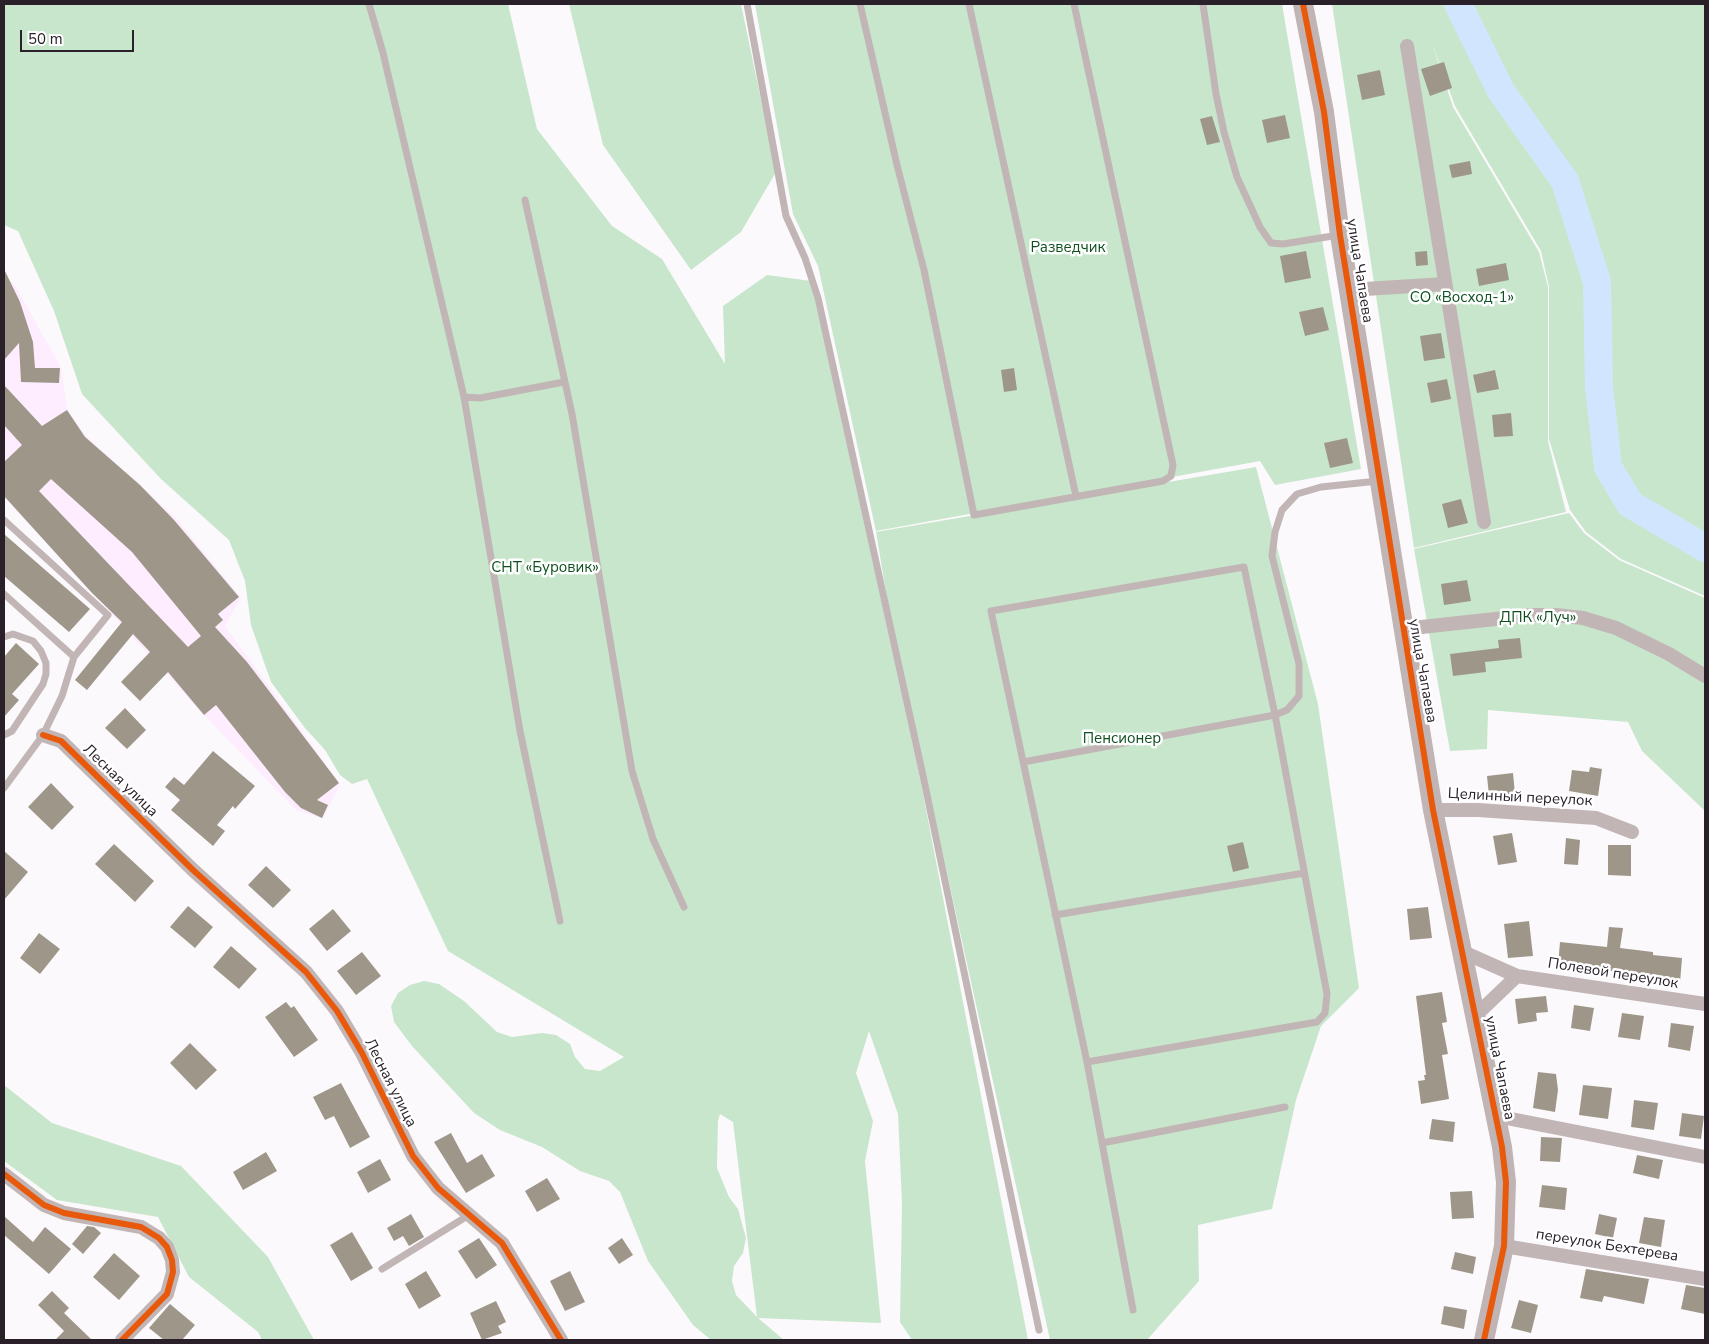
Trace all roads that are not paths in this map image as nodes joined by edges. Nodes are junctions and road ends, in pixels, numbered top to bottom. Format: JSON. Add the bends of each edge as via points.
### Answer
{"nodes":[{"id":1,"x":369,"y":4,"type":"edge"},
{"id":2,"x":747,"y":4,"type":"edge"},
{"id":3,"x":860,"y":4,"type":"edge"},
{"id":4,"x":969,"y":4,"type":"edge"},
{"id":5,"x":1074,"y":4,"type":"edge"},
{"id":6,"x":1203,"y":4,"type":"edge"},
{"id":7,"x":1303,"y":4,"type":"edge"},
{"id":8,"x":1407,"y":46,"type":"dead end"},
{"id":9,"x":526,"y":200,"type":"dead end"},
{"id":10,"x":1340,"y":235,"type":"junction"},
{"id":11,"x":1445,"y":284,"type":"junction"},
{"id":12,"x":1349,"y":290,"type":"junction"},
{"id":13,"x":564,"y":382,"type":"junction"},
{"id":14,"x":464,"y":396,"type":"junction"},
{"id":15,"x":1379,"y":480,"type":"junction"},
{"id":16,"x":1076,"y":496,"type":"junction"},
{"id":17,"x":4,"y":520,"type":"edge"},
{"id":18,"x":1484,"y":522,"type":"dead end"},
{"id":19,"x":4,"y":594,"type":"edge"},
{"id":20,"x":1403,"y":629,"type":"junction"},
{"id":21,"x":4,"y":637,"type":"edge"},
{"id":22,"x":74,"y":656,"type":"junction"},
{"id":23,"x":1705,"y":676,"type":"edge"},
{"id":24,"x":1275,"y":715,"type":"junction"},
{"id":25,"x":4,"y":735,"type":"edge"},
{"id":26,"x":43,"y":735,"type":"junction"},
{"id":27,"x":1023,"y":762,"type":"junction"},
{"id":28,"x":4,"y":788,"type":"edge"},
{"id":29,"x":1433,"y":810,"type":"junction"},
{"id":30,"x":1632,"y":832,"type":"dead end"},
{"id":31,"x":1304,"y":873,"type":"junction"},
{"id":32,"x":684,"y":907,"type":"dead end"},
{"id":33,"x":1055,"y":915,"type":"junction"},
{"id":34,"x":560,"y":921,"type":"dead end"},
{"id":35,"x":1463,"y":952,"type":"junction"},
{"id":36,"x":1517,"y":976,"type":"junction"},
{"id":37,"x":1705,"y":1004,"type":"edge"},
{"id":38,"x":1476,"y":1016,"type":"junction"},
{"id":39,"x":1088,"y":1062,"type":"junction"},
{"id":40,"x":1285,"y":1106,"type":"dead end"},
{"id":41,"x":1496,"y":1116,"type":"junction"},
{"id":42,"x":1102,"y":1143,"type":"junction"},
{"id":43,"x":1705,"y":1157,"type":"edge"},
{"id":44,"x":4,"y":1174,"type":"edge"},
{"id":45,"x":470,"y":1215,"type":"junction"},
{"id":46,"x":1504,"y":1246,"type":"junction"},
{"id":47,"x":382,"y":1269,"type":"dead end"},
{"id":48,"x":1705,"y":1279,"type":"edge"},
{"id":49,"x":1133,"y":1310,"type":"dead end"},
{"id":50,"x":1039,"y":1330,"type":"dead end"},
{"id":51,"x":122,"y":1340,"type":"edge"},
{"id":52,"x":561,"y":1340,"type":"edge"},
{"id":53,"x":1484,"y":1340,"type":"edge"}],
"edges":[{"from":1,"to":14,"type":"lane"},
{"from":2,"to":50,"type":"lane","via":[[786,216],[818,298],[922,771]]},
{"from":3,"to":16,"type":"lane","via":[[924,270],[974,515]]},
{"from":4,"to":16,"type":"lane"},
{"from":5,"to":16,"type":"lane","via":[[1173,465],[1171,476],[1162,481]]},
{"from":6,"to":10,"type":"lane","via":[[1224,132],[1237,177],[1260,227],[1272,243]]},
{"from":7,"to":10,"type":"street","name":"улица Чапаева","via":[[1324,112]]},
{"from":8,"to":11,"type":"street"},
{"from":9,"to":13,"type":"lane"},
{"from":10,"to":12,"type":"street","name":"улица Чапаева"},
{"from":11,"to":12,"type":"street"},
{"from":11,"to":18,"type":"street"},
{"from":12,"to":15,"type":"street","name":"улица Чапаева"},
{"from":13,"to":14,"type":"lane","via":[[480,398]]},
{"from":13,"to":32,"type":"lane","via":[[632,770],[653,840]]},
{"from":14,"to":34,"type":"lane","via":[[520,731]]},
{"from":15,"to":20,"type":"street","name":"улица Чапаева"},
{"from":15,"to":24,"type":"lane","via":[[1320,487],[1297,494],[1282,510],[1272,556],[1299,664],[1299,696],[1287,710]]},
{"from":17,"to":22,"type":"lane","via":[[108,615]]},
{"from":19,"to":22,"type":"lane"},
{"from":20,"to":23,"type":"street","via":[[1556,614],[1583,618],[1616,628]]},
{"from":20,"to":29,"type":"street","name":"улица Чапаева"},
{"from":21,"to":25,"type":"lane","via":[[13,634],[33,641],[41,651],[46,674],[44,684],[12,731]]},
{"from":22,"to":26,"type":"lane","via":[[62,696]]},
{"from":24,"to":27,"type":"lane"},
{"from":24,"to":27,"type":"lane","via":[[1244,567],[992,611]]},
{"from":24,"to":31,"type":"lane"},
{"from":26,"to":28,"type":"lane"},
{"from":26,"to":45,"type":"street","name":"Лесная улица","via":[[61,741],[193,870],[306,972],[337,1011],[362,1053],[413,1156],[438,1188]]},
{"from":27,"to":33,"type":"lane"},
{"from":29,"to":30,"type":"street","name":"Целинный переулок","via":[[1596,818]]},
{"from":29,"to":35,"type":"street","name":"улица Чапаева"},
{"from":31,"to":33,"type":"lane"},
{"from":31,"to":39,"type":"lane","via":[[1327,994],[1325,1013],[1317,1022]]},
{"from":33,"to":39,"type":"lane"},
{"from":35,"to":36,"type":"street","name":"Полевой переулок"},
{"from":35,"to":38,"type":"street","name":"улица Чапаева"},
{"from":36,"to":37,"type":"street","name":"Полевой переулок"},
{"from":36,"to":38,"type":"street"},
{"from":38,"to":41,"type":"street","name":"улица Чапаева"},
{"from":39,"to":42,"type":"lane"},
{"from":40,"to":42,"type":"lane"},
{"from":41,"to":43,"type":"street"},
{"from":41,"to":46,"type":"street","name":"улица Чапаева","via":[[1506,1182]]},
{"from":42,"to":49,"type":"lane"},
{"from":44,"to":51,"type":"street","via":[[44,1205],[64,1213],[141,1227],[159,1238],[166,1247],[173,1272],[167,1294]]},
{"from":45,"to":47,"type":"lane"},
{"from":45,"to":52,"type":"street","name":"Лесная улица","via":[[502,1243]]},
{"from":46,"to":48,"type":"street","name":"переулок Бехтерева"},
{"from":46,"to":53,"type":"street","name":"улица Чапаева"}]}
